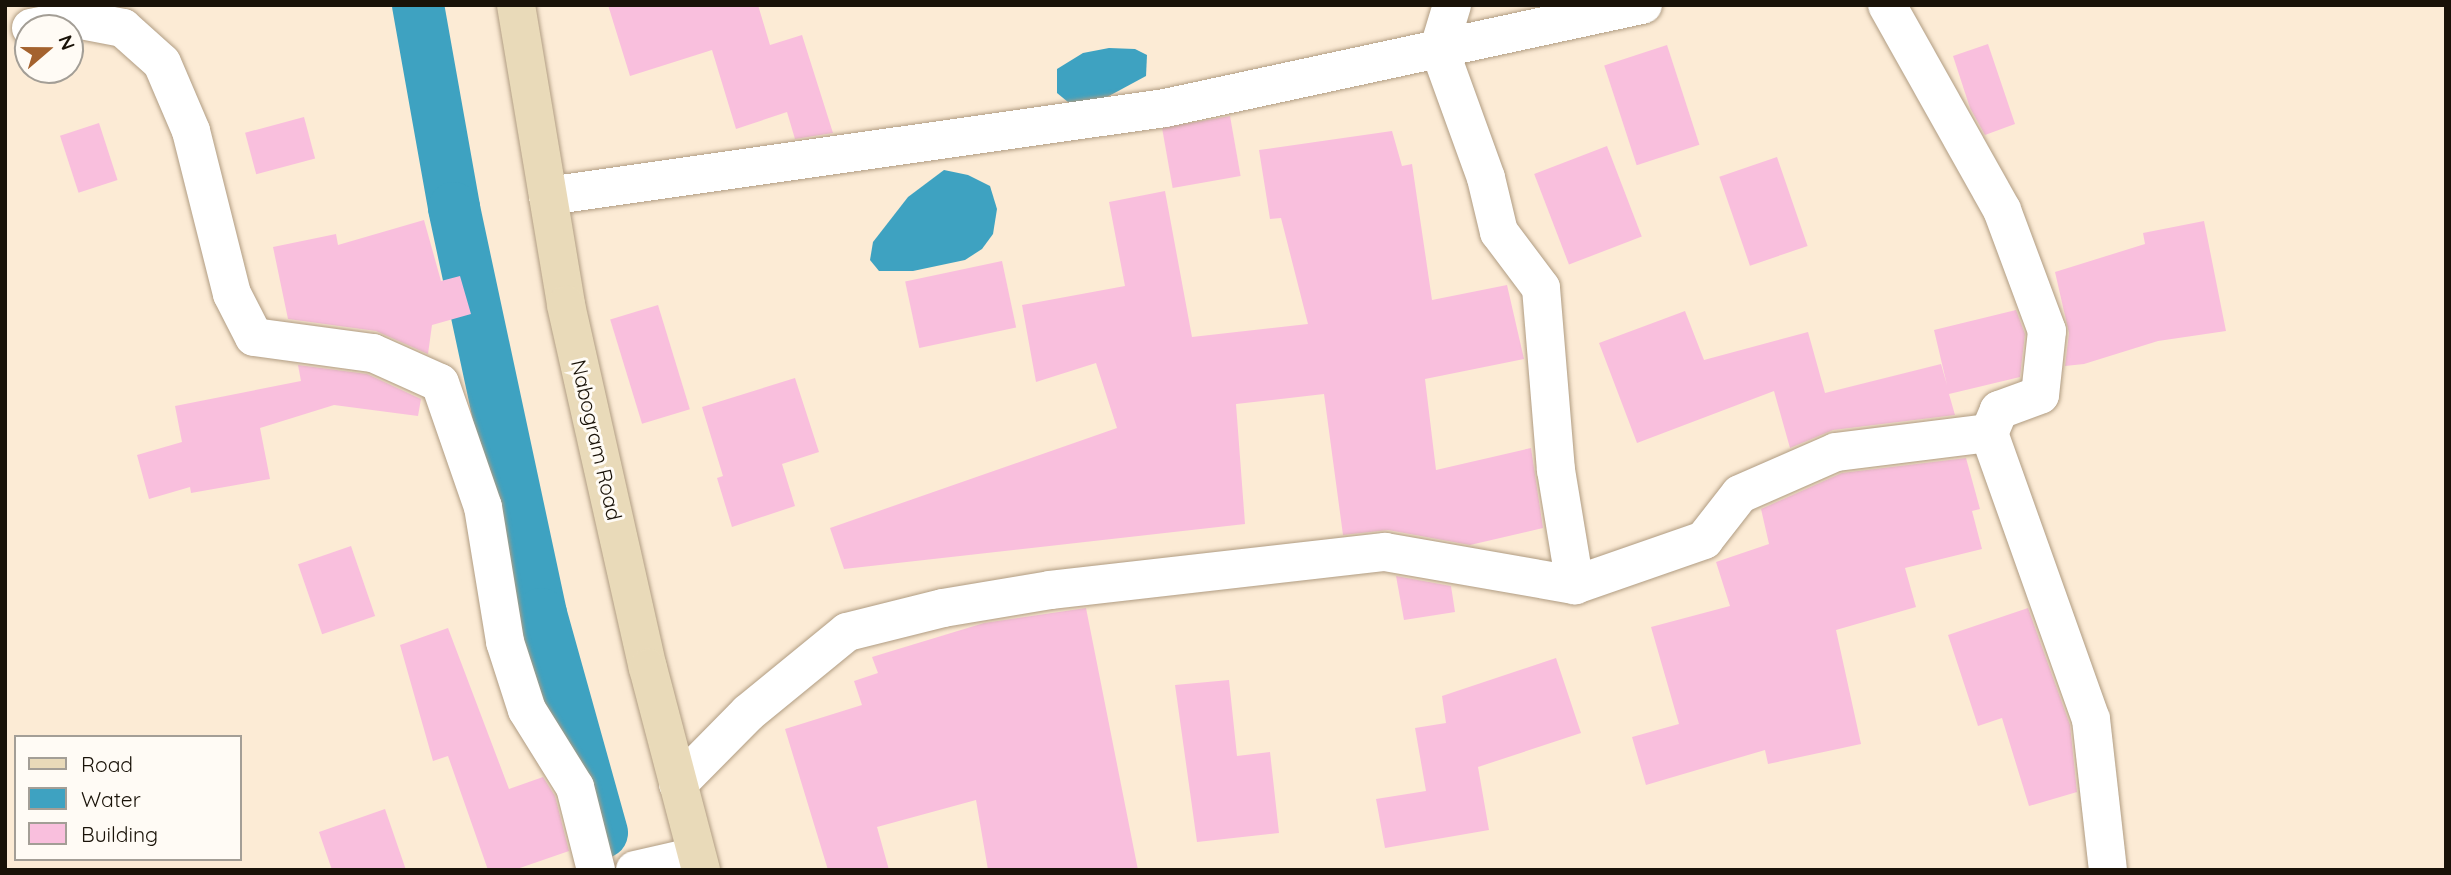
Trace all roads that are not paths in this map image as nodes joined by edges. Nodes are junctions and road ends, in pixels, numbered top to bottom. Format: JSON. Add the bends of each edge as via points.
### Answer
{"nodes":[{"id":1,"x":516,"y":5,"type":"edge"},
{"id":2,"x":1452,"y":5,"type":"edge"},
{"id":3,"x":1643,"y":5,"type":"edge"},
{"id":4,"x":1887,"y":5,"type":"edge"},
{"id":5,"x":84,"y":21,"type":"edge"},
{"id":6,"x":1438,"y":48,"type":"junction"},
{"id":7,"x":548,"y":195,"type":"junction"},
{"id":8,"x":1989,"y":433,"type":"junction"},
{"id":9,"x":1575,"y":585,"type":"junction"},
{"id":10,"x":678,"y":784,"type":"junction"},
{"id":11,"x":698,"y":863,"type":"edge"},
{"id":12,"x":596,"y":870,"type":"edge"},
{"id":13,"x":635,"y":870,"type":"edge"},
{"id":14,"x":2108,"y":870,"type":"edge"}],
"edges":[{"from":1,"to":7,"type":"main road","name":"Nabogram Road"},
{"from":2,"to":6,"type":"street"},
{"from":3,"to":6,"type":"street"},
{"from":4,"to":8,"type":"street","via":[[2003,210],[2047,331],[2040,395],[1999,410]]},
{"from":5,"to":12,"type":"street","via":[[123,28],[162,63],[191,131],[232,294],[254,337],[373,353],[440,383],[483,507],[505,642],[527,710],[575,787]]},
{"from":6,"to":7,"type":"street","via":[[1165,108]]},
{"from":6,"to":9,"type":"street","via":[[1486,178],[1499,232],[1541,288],[1556,470]]},
{"from":7,"to":10,"type":"main road","name":"Nabogram Road","via":[[566,305]]},
{"from":8,"to":9,"type":"street","via":[[1836,452],[1740,494],[1704,540]]},
{"from":8,"to":14,"type":"street","via":[[2091,719]]},
{"from":9,"to":10,"type":"street","via":[[1385,552],[1050,590],[943,608],[847,632],[748,713]]},
{"from":10,"to":11,"type":"main road","name":"Nabogram Road"},
{"from":11,"to":13,"type":"street"}]}
